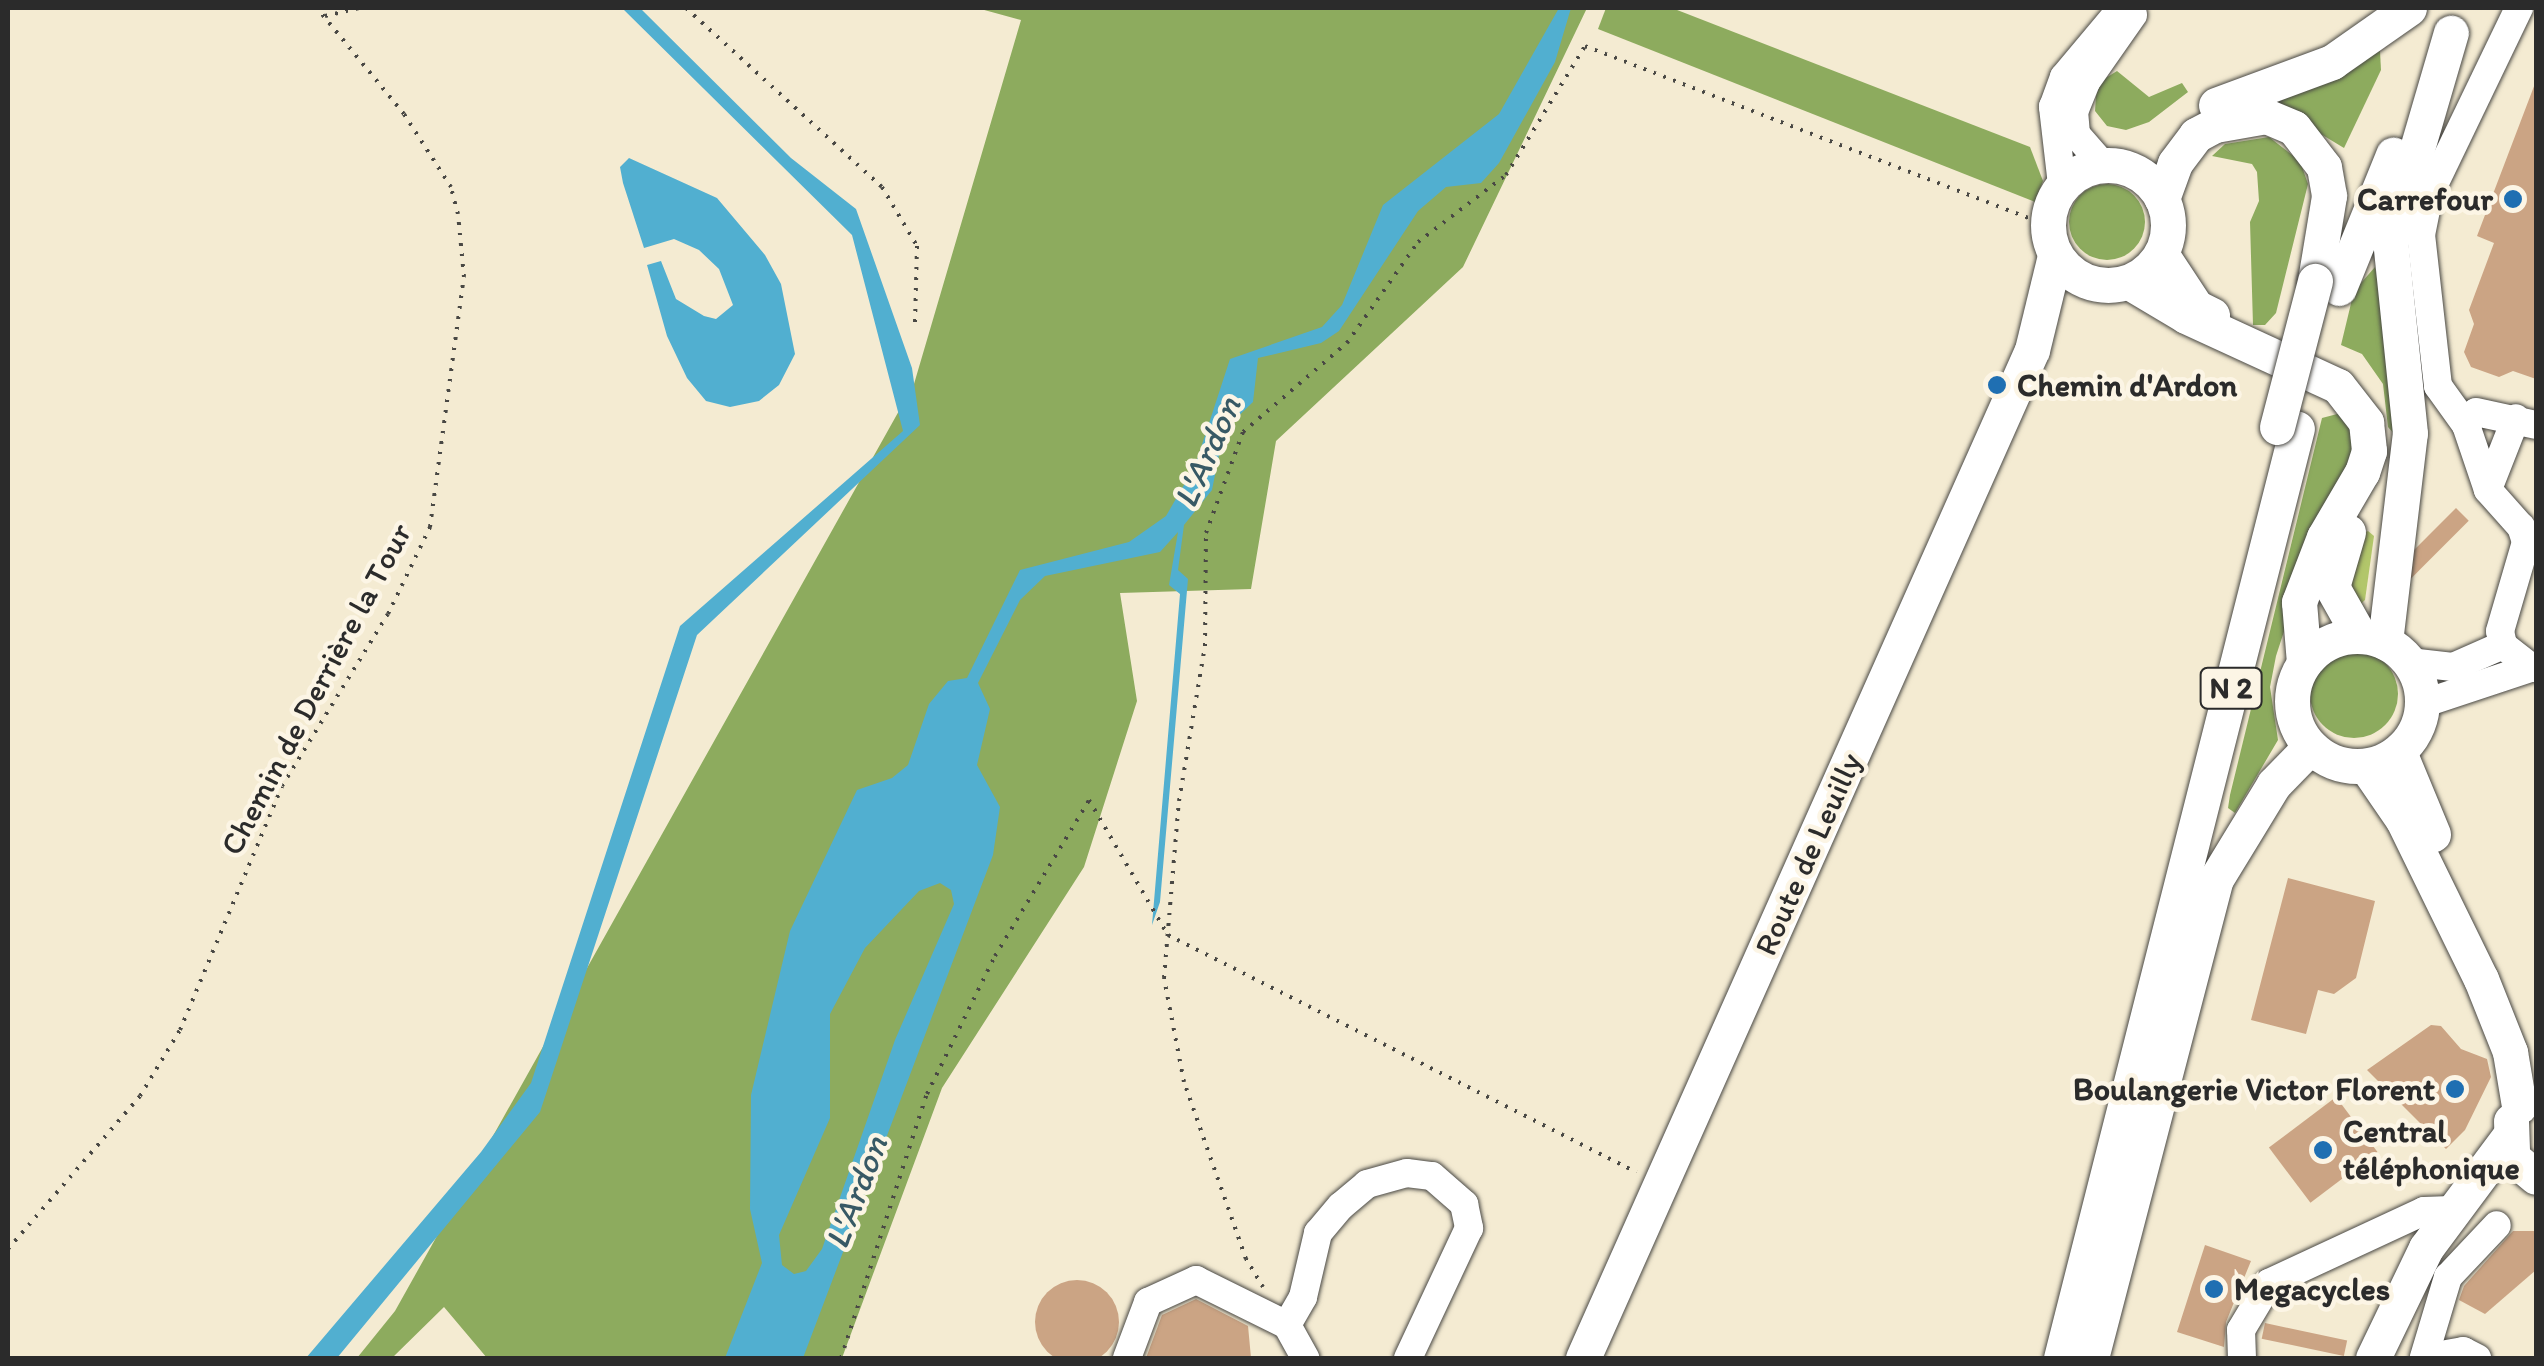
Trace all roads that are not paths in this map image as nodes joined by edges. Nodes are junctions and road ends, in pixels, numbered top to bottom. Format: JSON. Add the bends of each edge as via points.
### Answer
{"nodes":[{"id":1,"x":2122,"y":8,"type":"edge"},
{"id":2,"x":2135,"y":8,"type":"edge"},
{"id":3,"x":2410,"y":8,"type":"edge"},
{"id":4,"x":2519,"y":8,"type":"edge"},
{"id":5,"x":2458,"y":20,"type":"edge"},
{"id":6,"x":2118,"y":168,"type":"junction"},
{"id":7,"x":2062,"y":185,"type":"junction"},
{"id":8,"x":2162,"y":199,"type":"junction"},
{"id":9,"x":2051,"y":240,"type":"junction"},
{"id":10,"x":2161,"y":254,"type":"junction"},
{"id":11,"x":2112,"y":284,"type":"junction"},
{"id":12,"x":2327,"y":284,"type":"junction"},
{"id":13,"x":2032,"y":350,"type":"junction"},
{"id":14,"x":2526,"y":421,"type":"edge"},
{"id":15,"x":2466,"y":425,"type":"junction"},
{"id":16,"x":2488,"y":490,"type":"junction"},
{"id":17,"x":2532,"y":544,"type":"edge"},
{"id":18,"x":2384,"y":646,"type":"junction"},
{"id":19,"x":2502,"y":646,"type":"junction"},
{"id":20,"x":2304,"y":662,"type":"junction"},
{"id":21,"x":2534,"y":667,"type":"edge"},
{"id":22,"x":2422,"y":704,"type":"junction"},
{"id":23,"x":2310,"y":748,"type":"junction"},
{"id":24,"x":2399,"y":752,"type":"junction"},
{"id":25,"x":2366,"y":766,"type":"junction"},
{"id":26,"x":2536,"y":1062,"type":"edge"},
{"id":27,"x":2521,"y":1113,"type":"edge"},
{"id":28,"x":2531,"y":1174,"type":"edge"},
{"id":29,"x":2455,"y":1204,"type":"junction"},
{"id":30,"x":2497,"y":1225,"type":"dead end"},
{"id":31,"x":1286,"y":1325,"type":"junction"},
{"id":32,"x":1128,"y":1358,"type":"edge"},
{"id":33,"x":1305,"y":1358,"type":"edge"},
{"id":34,"x":1408,"y":1358,"type":"edge"},
{"id":35,"x":1583,"y":1358,"type":"edge"},
{"id":36,"x":2062,"y":1358,"type":"edge"},
{"id":37,"x":2091,"y":1358,"type":"edge"},
{"id":38,"x":2242,"y":1358,"type":"edge"},
{"id":39,"x":2374,"y":1358,"type":"edge"},
{"id":40,"x":2424,"y":1358,"type":"edge"},
{"id":41,"x":2477,"y":1358,"type":"edge"}],
"edges":[{"from":1,"to":7,"type":"street","via":[[2064,77],[2052,107]]},
{"from":2,"to":6,"type":"street","via":[[2074,112],[2076,134]]},
{"from":3,"to":6,"type":"main road","via":[[2332,62],[2196,114]]},
{"from":4,"to":15,"type":"street","via":[[2430,195],[2422,235],[2438,386]]},
{"from":5,"to":12,"type":"main road"},
{"from":5,"to":18,"type":"main road","via":[[2390,241],[2410,433]]},
{"from":6,"to":7,"type":"main road"},
{"from":6,"to":8,"type":"main road"},
{"from":7,"to":9,"type":"main road"},
{"from":8,"to":10,"type":"main road","via":[[2168,232]]},
{"from":8,"to":12,"type":"main road","via":[[2175,163],[2214,124],[2266,116],[2294,128],[2324,166]]},
{"from":9,"to":11,"type":"main road"},
{"from":9,"to":13,"type":"main road"},
{"from":10,"to":11,"type":"main road"},
{"from":10,"to":18,"type":"main road","via":[[2196,306],[2347,377],[2366,391],[2382,418],[2386,447],[2380,472],[2350,527],[2332,586]]},
{"from":11,"to":13,"type":"main road"},
{"from":11,"to":20,"type":"main road","via":[[2338,386],[2366,422],[2370,451],[2299,602]]},
{"from":12,"to":36,"type":"main road","number":"N 2","bridge":true,"via":[[2287,428],[2285,480]]},
{"from":13,"to":35,"type":"main road","name":"Route de Leuilly"},
{"from":14,"to":15,"type":"street","via":[[2476,412]]},
{"from":14,"to":16,"type":"street"},
{"from":15,"to":16,"type":"street"},
{"from":16,"to":17,"type":"street"},
{"from":17,"to":19,"type":"street","via":[[2502,615]]},
{"from":18,"to":19,"type":"street","via":[[2453,667]]},
{"from":18,"to":20,"type":"main road","via":[[2338,638]]},
{"from":18,"to":22,"type":"main road"},
{"from":19,"to":21,"type":"street"},
{"from":20,"to":23,"type":"main road","via":[[2295,679],[2292,715]]},
{"from":21,"to":22,"type":"street"},
{"from":22,"to":24,"type":"main road","via":[[2419,722]]},
{"from":23,"to":25,"type":"main road","via":[[2336,764]]},
{"from":23,"to":37,"type":"main road","via":[[2274,784],[2216,879]]},
{"from":24,"to":25,"type":"main road"},
{"from":24,"to":26,"type":"main road"},
{"from":25,"to":27,"type":"main road","via":[[2403,820],[2481,979],[2510,1052]]},
{"from":27,"to":28,"type":"main road"},
{"from":27,"to":29,"type":"main road"},
{"from":28,"to":29,"type":"main road"},
{"from":29,"to":38,"type":"street","via":[[2269,1283],[2241,1330]]},
{"from":29,"to":39,"type":"main road"},
{"from":30,"to":40,"type":"street","via":[[2448,1277]]},
{"from":31,"to":32,"type":"street","via":[[1196,1280],[1148,1302]]},
{"from":31,"to":33,"type":"street"},
{"from":31,"to":34,"type":"street","via":[[1303,1297],[1318,1233],[1341,1206],[1367,1184],[1407,1173],[1432,1176],[1464,1204],[1469,1228]]},
{"from":40,"to":41,"type":"street","via":[[2463,1351]]}]}
